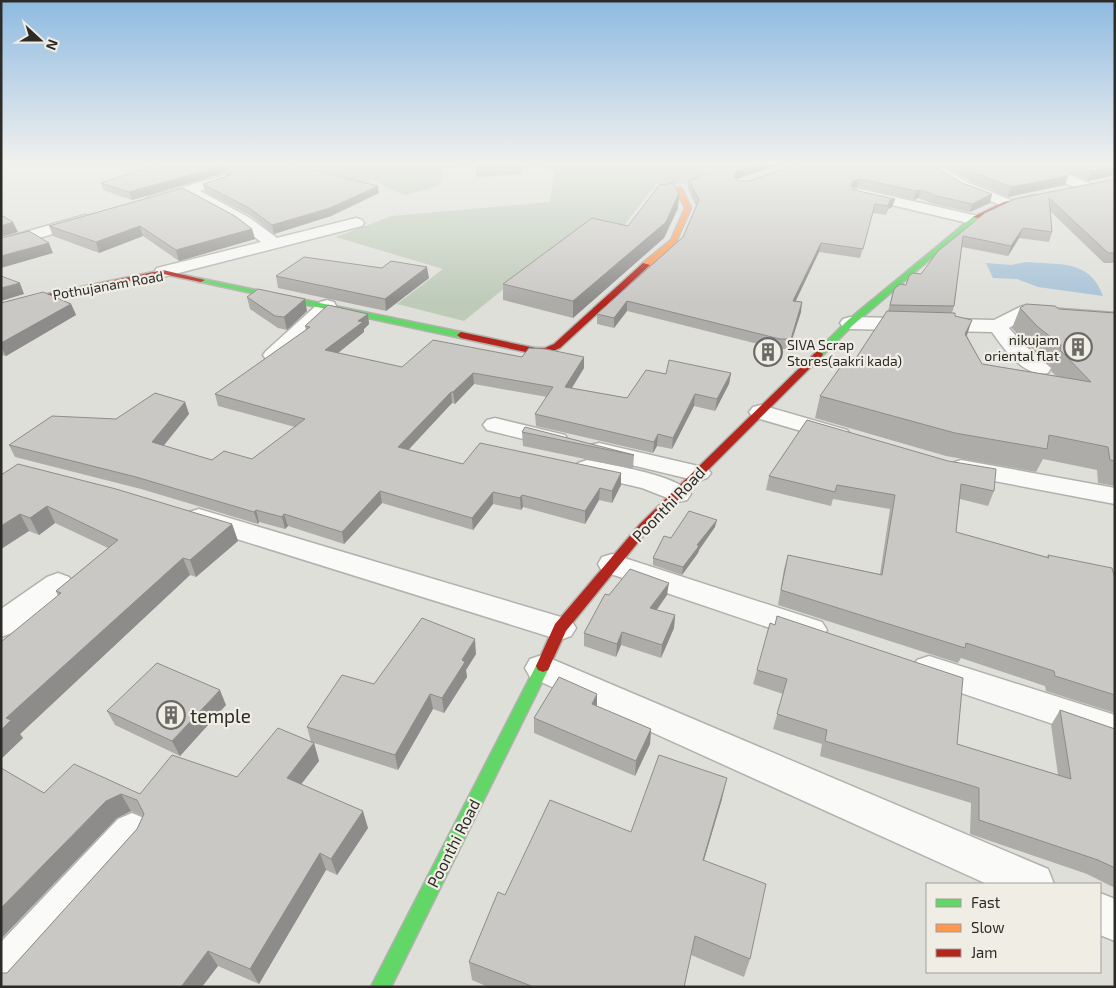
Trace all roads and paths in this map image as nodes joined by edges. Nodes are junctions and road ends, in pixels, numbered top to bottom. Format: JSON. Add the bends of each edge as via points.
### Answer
{"nodes":[{"id":1,"x":224,"y":210,"type":"edge"},
{"id":2,"x":687,"y":210,"type":"edge"},
{"id":3,"x":933,"y":210,"type":"edge"},
{"id":4,"x":991,"y":210,"type":"edge"},
{"id":5,"x":95,"y":217,"type":"edge"},
{"id":6,"x":972,"y":219,"type":"junction"},
{"id":7,"x":356,"y":223,"type":"dead end"},
{"id":8,"x":1,"y":244,"type":"edge"},
{"id":9,"x":275,"y":245,"type":"junction"},
{"id":10,"x":163,"y":272,"type":"junction"},
{"id":11,"x":327,"y":306,"type":"junction"},
{"id":12,"x":1,"y":309,"type":"edge"},
{"id":13,"x":1115,"y":319,"type":"edge"},
{"id":14,"x":850,"y":323,"type":"junction"},
{"id":15,"x":998,"y":326,"type":"junction"},
{"id":16,"x":273,"y":355,"type":"edge"},
{"id":17,"x":1040,"y":368,"type":"dead end"},
{"id":18,"x":760,"y":412,"type":"junction"},
{"id":19,"x":495,"y":425,"type":"dead end"},
{"id":20,"x":861,"y":441,"type":"edge"},
{"id":21,"x":511,"y":452,"type":"edge"},
{"id":22,"x":934,"y":462,"type":"edge"},
{"id":23,"x":698,"y":473,"type":"junction"},
{"id":24,"x":678,"y":494,"type":"junction"},
{"id":25,"x":1115,"y":496,"type":"edge"},
{"id":26,"x":178,"y":512,"type":"edge"},
{"id":27,"x":612,"y":564,"type":"junction"},
{"id":28,"x":58,"y":584,"type":"dead end"},
{"id":29,"x":1,"y":625,"type":"edge"},
{"id":30,"x":560,"y":628,"type":"junction"},
{"id":31,"x":840,"y":639,"type":"edge"},
{"id":32,"x":906,"y":661,"type":"edge"},
{"id":33,"x":542,"y":668,"type":"junction"},
{"id":34,"x":1115,"y":730,"type":"edge"},
{"id":35,"x":132,"y":832,"type":"edge"},
{"id":36,"x":1031,"y":883,"type":"edge"},
{"id":37,"x":1101,"y":914,"type":"edge"},
{"id":38,"x":1115,"y":920,"type":"edge"},
{"id":39,"x":1,"y":975,"type":"edge"},
{"id":40,"x":380,"y":987,"type":"edge"}],
"edges":[{"from":1,"to":9,"type":"street"},
{"from":2,"to":11,"type":"main road","name":"Pothujanam Road","via":[[674,241],[557,346],[546,351]]},
{"from":3,"to":6,"type":"street"},
{"from":4,"to":6,"type":"main road","name":"Poonthi Road"},
{"from":5,"to":8,"type":"street"},
{"from":6,"to":14,"type":"main road","name":"Poonthi Road"},
{"from":7,"to":9,"type":"street"},
{"from":9,"to":10,"type":"street"},
{"from":10,"to":11,"type":"main road","name":"Pothujanam Road"},
{"from":10,"to":12,"type":"main road","name":"Pothujanam Road"},
{"from":11,"to":16,"type":"street"},
{"from":13,"to":15,"type":"street","via":[[1022,312]]},
{"from":14,"to":15,"type":"street"},
{"from":14,"to":18,"type":"main road","name":"Poonthi Road"},
{"from":15,"to":17,"type":"street","via":[[1017,351]]},
{"from":18,"to":20,"type":"street"},
{"from":18,"to":23,"type":"main road","name":"Poonthi Road"},
{"from":19,"to":23,"type":"street"},
{"from":21,"to":24,"type":"street","via":[[650,482]]},
{"from":22,"to":25,"type":"street"},
{"from":23,"to":24,"type":"main road","name":"Poonthi Road"},
{"from":24,"to":27,"type":"main road","name":"Poonthi Road"},
{"from":26,"to":30,"type":"street"},
{"from":27,"to":30,"type":"main road","name":"Poonthi Road"},
{"from":27,"to":31,"type":"street"},
{"from":28,"to":29,"type":"street"},
{"from":30,"to":33,"type":"main road","name":"Poonthi Road"},
{"from":32,"to":34,"type":"street"},
{"from":33,"to":36,"type":"street"},
{"from":33,"to":40,"type":"main road","name":"Poonthi Road"},
{"from":35,"to":39,"type":"street"},
{"from":37,"to":38,"type":"street"}]}
